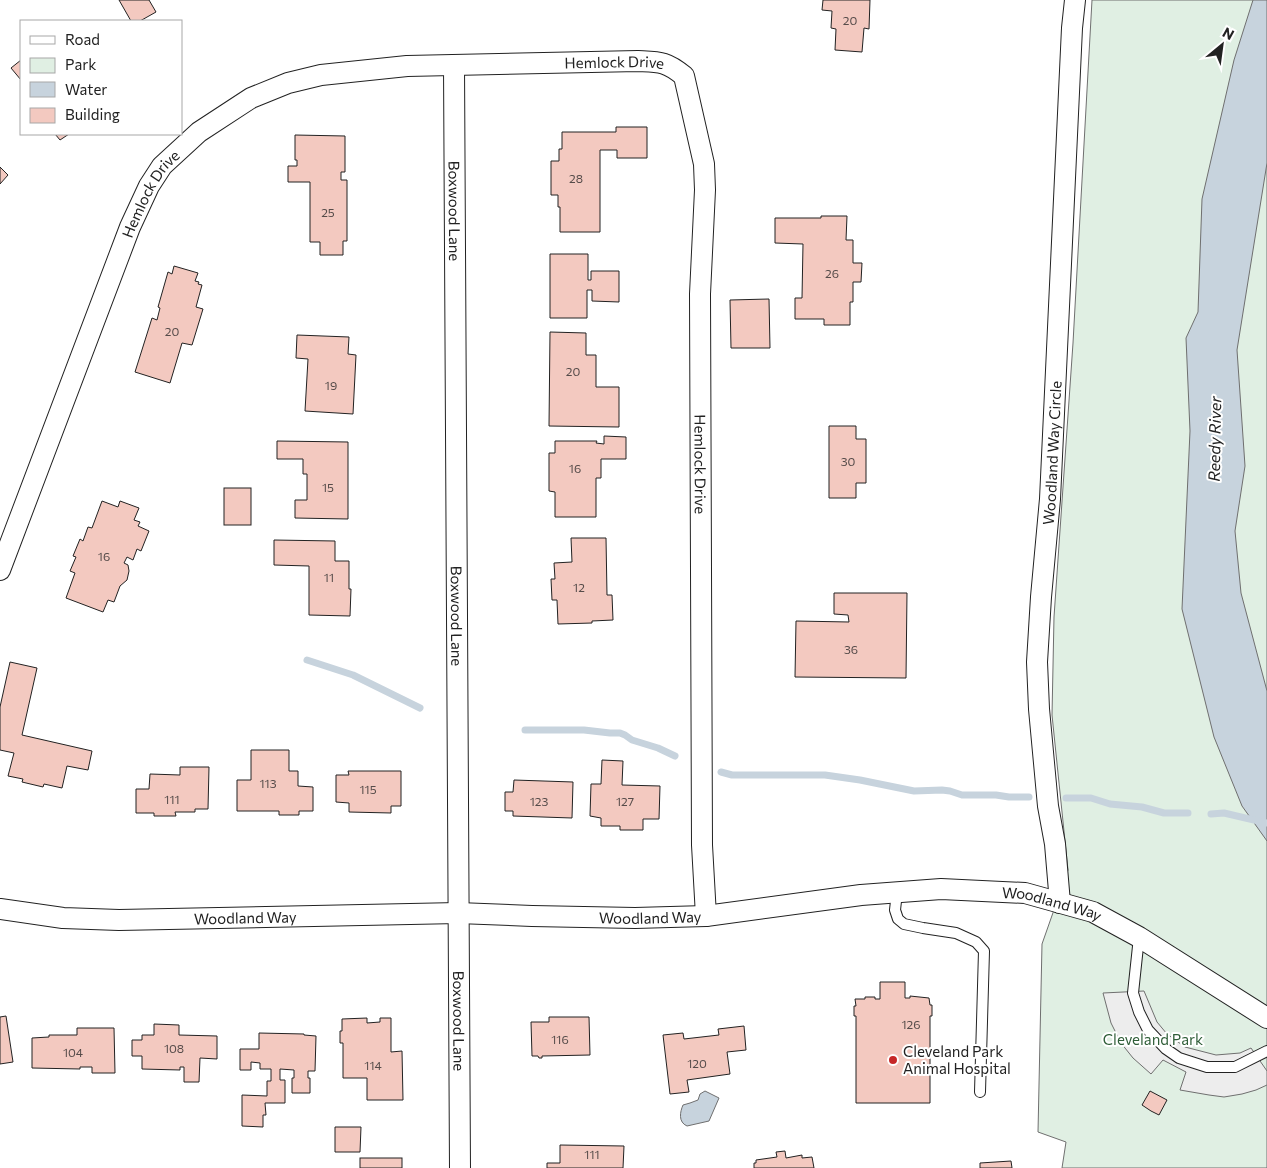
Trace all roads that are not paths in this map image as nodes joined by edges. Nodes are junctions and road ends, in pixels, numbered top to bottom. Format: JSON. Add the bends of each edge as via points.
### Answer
{"nodes":[{"id":1,"x":1075,"y":0,"type":"edge"},
{"id":2,"x":454,"y":65,"type":"junction"},
{"id":3,"x":0,"y":570,"type":"edge"},
{"id":4,"x":897,"y":892,"type":"junction"},
{"id":5,"x":1060,"y":903,"type":"junction"},
{"id":6,"x":0,"y":909,"type":"edge"},
{"id":7,"x":458,"y":913,"type":"junction"},
{"id":8,"x":706,"y":916,"type":"junction"},
{"id":9,"x":1139,"y":937,"type":"junction"},
{"id":10,"x":1267,"y":1018,"type":"edge"},
{"id":11,"x":1267,"y":1051,"type":"edge"},
{"id":12,"x":980,"y":1092,"type":"dead end"},
{"id":13,"x":460,"y":1168,"type":"edge"}],
"edges":[{"from":1,"to":5,"type":"street","name":"Woodland Way Circle","via":[[1050,499],[1036,662]]},
{"from":2,"to":3,"type":"street","name":"Hemlock Drive","via":[[407,66],[321,75],[288,83],[251,98],[199,132],[162,166],[130,227]]},
{"from":2,"to":7,"type":"street","name":"Boxwood Lane"},
{"from":2,"to":8,"type":"street","name":"Hemlock Drive","via":[[660,62],[684,76],[704,164],[705,190],[700,313],[702,845]]},
{"from":4,"to":5,"type":"street","name":"Woodland Way","via":[[941,889],[1025,893]]},
{"from":4,"to":8,"type":"street","name":"Woodland Way"},
{"from":4,"to":12,"type":"lane","via":[[895,910],[904,924],[956,933],[976,942],[984,951]]},
{"from":5,"to":9,"type":"street","name":"Woodland Way","via":[[1092,912]]},
{"from":6,"to":7,"type":"street","name":"Woodland Way","via":[[63,918],[119,920]]},
{"from":7,"to":8,"type":"street","name":"Woodland Way","via":[[635,918]]},
{"from":7,"to":13,"type":"street","name":"Boxwood Lane"},
{"from":9,"to":10,"type":"street","name":"Woodland Way"},
{"from":9,"to":11,"type":"lane","via":[[1134,992],[1148,1030],[1166,1049],[1207,1068],[1235,1067]]}]}
